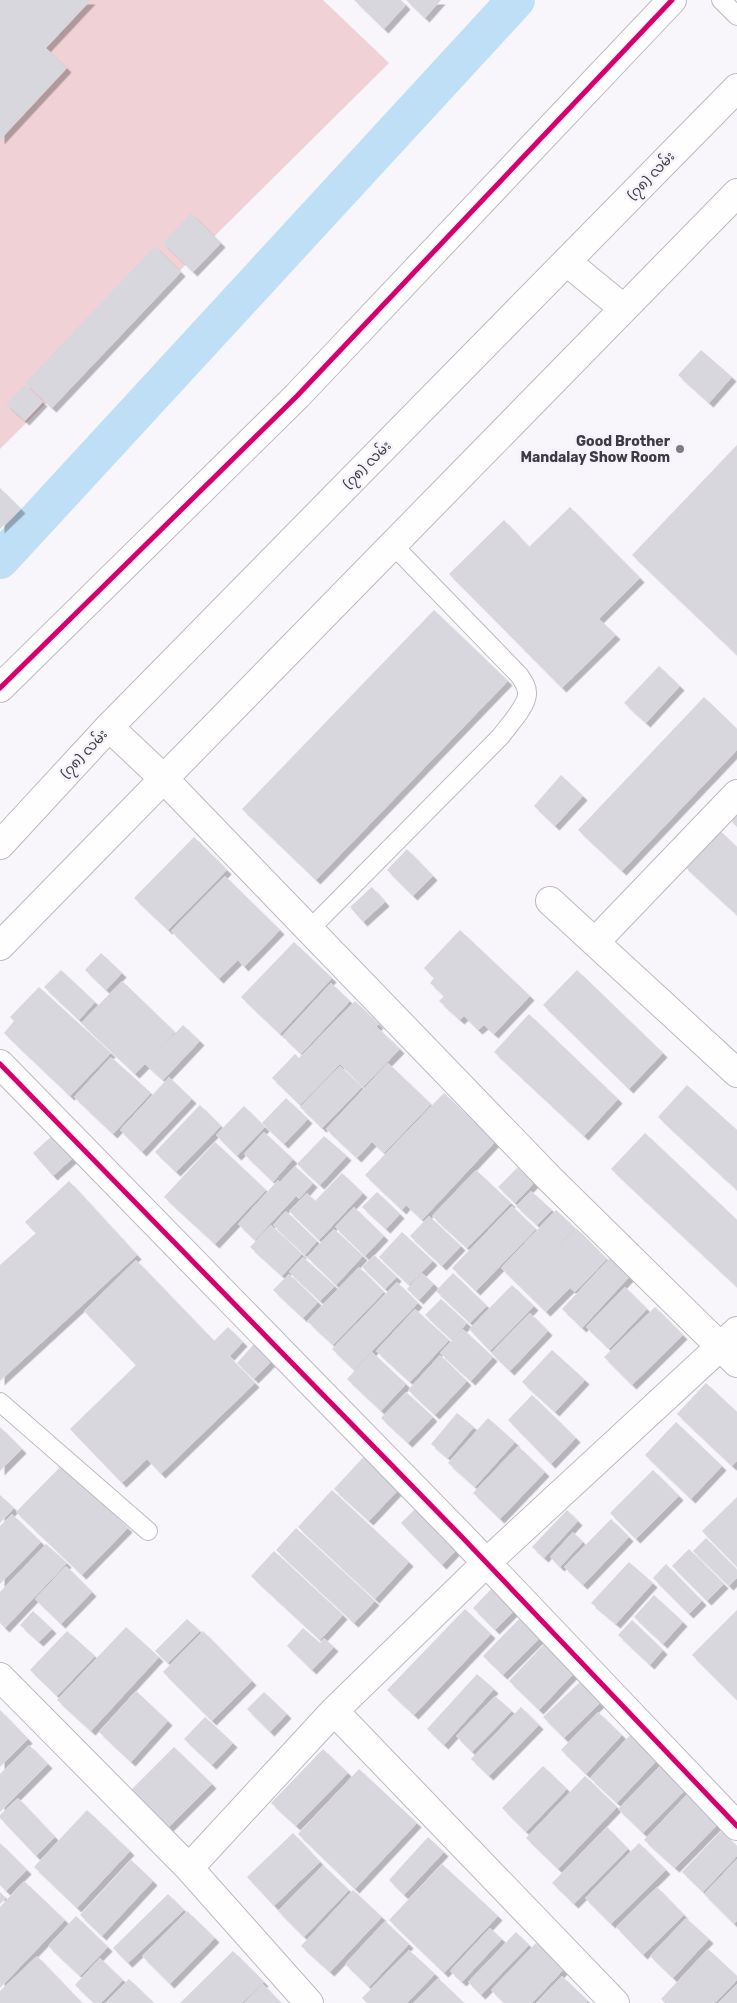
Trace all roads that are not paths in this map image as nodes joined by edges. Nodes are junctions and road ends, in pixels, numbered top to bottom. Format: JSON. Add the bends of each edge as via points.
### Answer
{"nodes":[{"id":1,"x":672,"y":0,"type":"edge"},
{"id":2,"x":721,"y":0,"type":"edge"},
{"id":3,"x":737,"y":16,"type":"edge"},
{"id":4,"x":737,"y":88,"type":"edge"},
{"id":5,"x":737,"y":193,"type":"edge"},
{"id":6,"x":567,"y":262,"type":"junction"},
{"id":7,"x":624,"y":308,"type":"junction"},
{"id":8,"x":392,"y":544,"type":"junction"},
{"id":9,"x":0,"y":688,"type":"edge"},
{"id":10,"x":109,"y":726,"type":"junction"},
{"id":11,"x":163,"y":778,"type":"junction"},
{"id":12,"x":737,"y":794,"type":"edge"},
{"id":13,"x":0,"y":845,"type":"edge"},
{"id":14,"x":550,"y":901,"type":"dead end"},
{"id":15,"x":309,"y":930,"type":"junction"},
{"id":16,"x":595,"y":942,"type":"junction"},
{"id":17,"x":0,"y":946,"type":"edge"},
{"id":18,"x":0,"y":1064,"type":"edge"},
{"id":19,"x":737,"y":1073,"type":"edge"},
{"id":20,"x":732,"y":1347,"type":"edge"},
{"id":21,"x":0,"y":1402,"type":"edge"},
{"id":22,"x":148,"y":1531,"type":"dead end"},
{"id":23,"x":486,"y":1562,"type":"junction"},
{"id":24,"x":0,"y":1677,"type":"edge"},
{"id":25,"x":334,"y":1711,"type":"junction"},
{"id":26,"x":737,"y":1826,"type":"edge"},
{"id":27,"x":189,"y":1868,"type":"junction"},
{"id":28,"x":309,"y":2003,"type":"edge"},
{"id":29,"x":615,"y":2003,"type":"edge"}],
"edges":[{"from":1,"to":9,"type":"main road","via":[[297,396]]},
{"from":2,"to":3,"type":"lane"},
{"from":4,"to":6,"type":"main road","name":"(၇၈) လမ်း"},
{"from":5,"to":7,"type":"main road"},
{"from":6,"to":7,"type":"main road"},
{"from":6,"to":10,"type":"main road","name":"(၇၈) လမ်း"},
{"from":7,"to":8,"type":"main road"},
{"from":8,"to":11,"type":"main road"},
{"from":8,"to":15,"type":"lane","via":[[519,675],[528,694],[501,736]]},
{"from":10,"to":11,"type":"main road"},
{"from":10,"to":13,"type":"main road","name":"(၇၈) လမ်း"},
{"from":11,"to":15,"type":"main road"},
{"from":11,"to":17,"type":"main road"},
{"from":12,"to":16,"type":"main road"},
{"from":14,"to":16,"type":"main road"},
{"from":15,"to":20,"type":"main road","via":[[550,1179]]},
{"from":16,"to":19,"type":"main road"},
{"from":18,"to":23,"type":"main road"},
{"from":20,"to":23,"type":"main road"},
{"from":21,"to":22,"type":"lane"},
{"from":23,"to":25,"type":"main road"},
{"from":23,"to":26,"type":"main road"},
{"from":24,"to":27,"type":"main road"},
{"from":25,"to":27,"type":"main road"},
{"from":25,"to":29,"type":"main road"},
{"from":27,"to":28,"type":"main road"}]}
